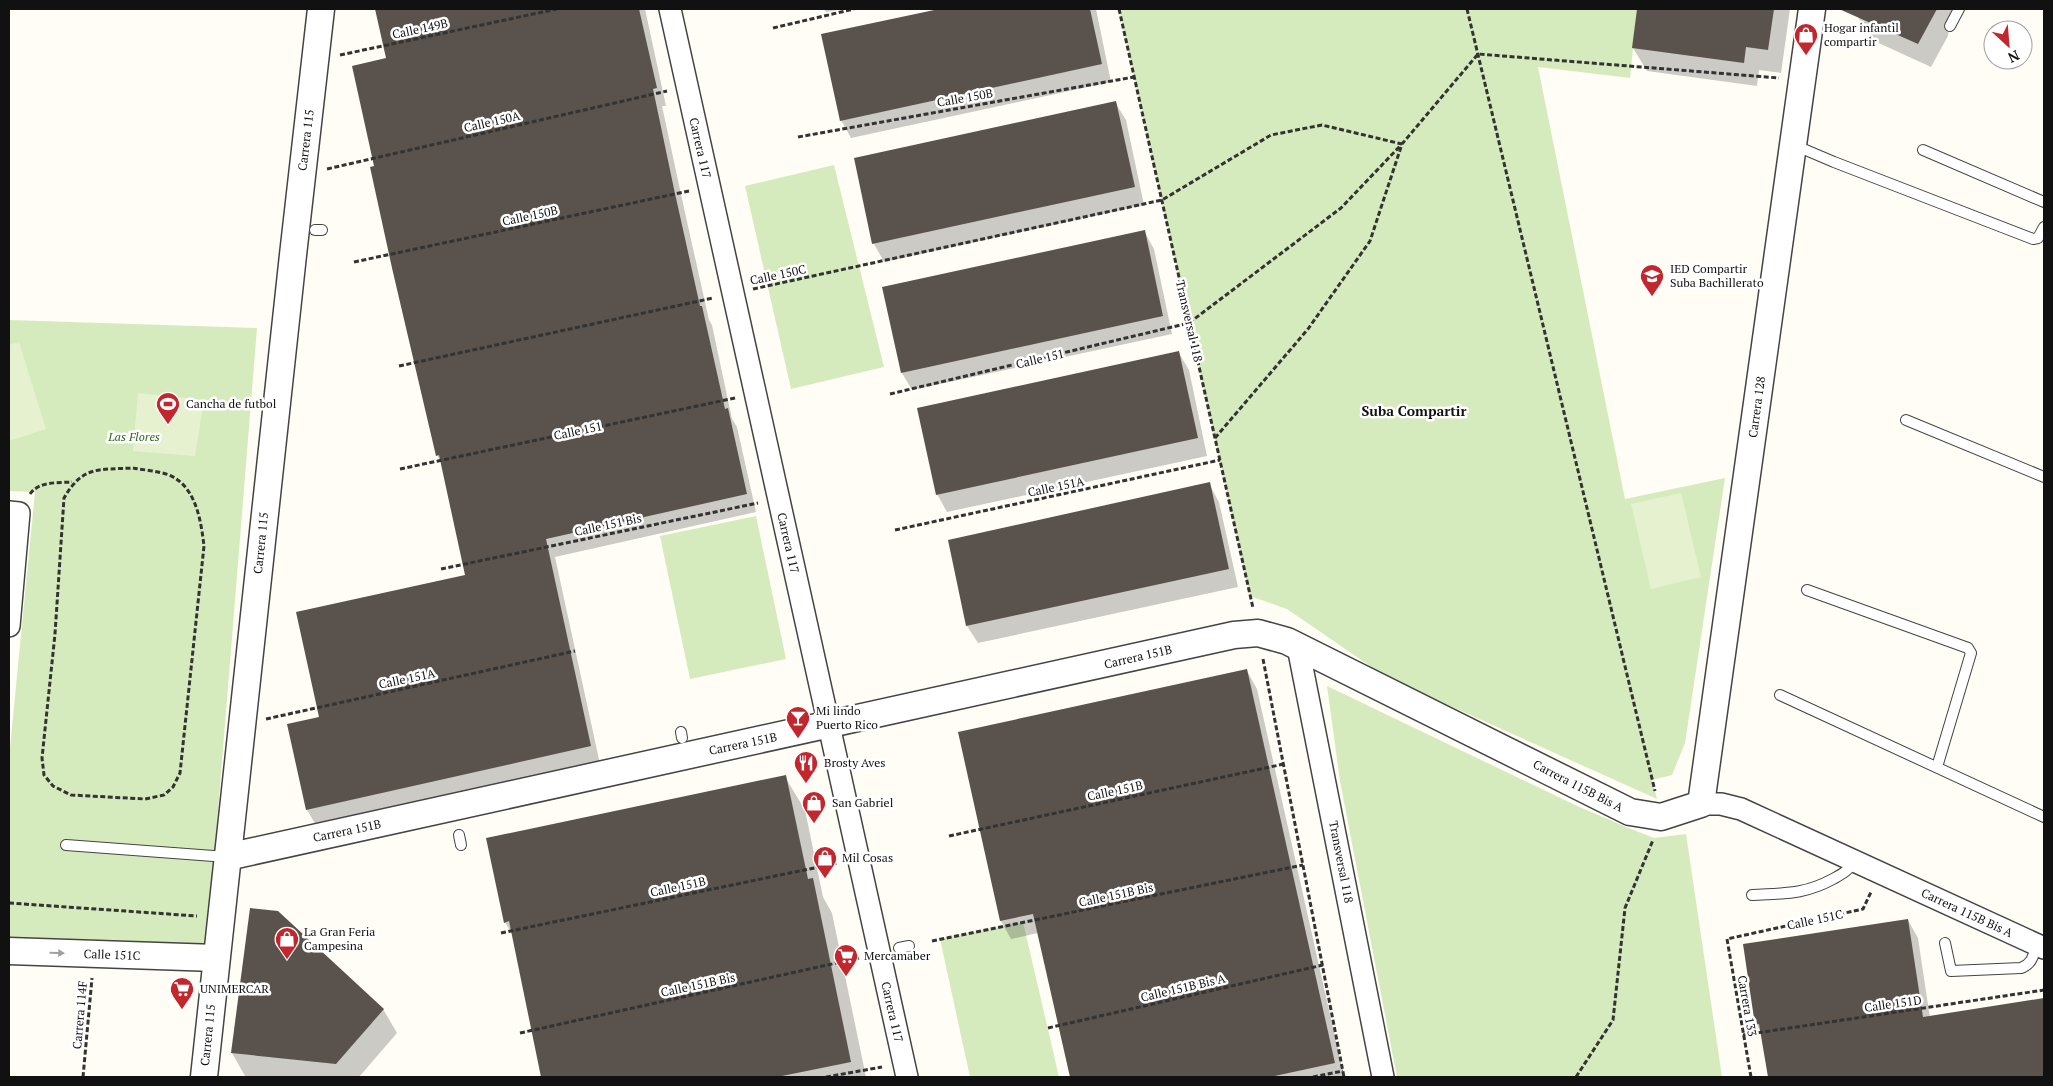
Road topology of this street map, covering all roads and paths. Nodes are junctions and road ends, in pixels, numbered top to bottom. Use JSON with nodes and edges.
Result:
{"nodes":[{"id":1,"x":321,"y":9,"type":"edge"},
{"id":2,"x":557,"y":9,"type":"edge"},
{"id":3,"x":670,"y":9,"type":"edge"},
{"id":4,"x":854,"y":9,"type":"edge"},
{"id":5,"x":1119,"y":9,"type":"edge"},
{"id":6,"x":1467,"y":9,"type":"edge"},
{"id":7,"x":1812,"y":9,"type":"edge"},
{"id":8,"x":1959,"y":9,"type":"edge"},
{"id":9,"x":1950,"y":26,"type":"dead end"},
{"id":10,"x":773,"y":28,"type":"dead end"},
{"id":11,"x":346,"y":54,"type":"dead end"},
{"id":12,"x":1478,"y":54,"type":"junction"},
{"id":13,"x":1134,"y":77,"type":"junction"},
{"id":14,"x":1802,"y":80,"type":"junction"},
{"id":15,"x":687,"y":86,"type":"junction"},
{"id":16,"x":798,"y":137,"type":"dead end"},
{"id":17,"x":1402,"y":144,"type":"junction"},
{"id":18,"x":1794,"y":144,"type":"junction"},
{"id":19,"x":1923,"y":150,"type":"dead end"},
{"id":20,"x":302,"y":174,"type":"junction"},
{"id":21,"x":709,"y":187,"type":"junction"},
{"id":22,"x":1162,"y":200,"type":"junction"},
{"id":23,"x":2044,"y":202,"type":"edge"},
{"id":24,"x":2044,"y":227,"type":"edge"},
{"id":25,"x":354,"y":262,"type":"dead end"},
{"id":26,"x":733,"y":294,"type":"junction"},
{"id":27,"x":1189,"y":323,"type":"junction"},
{"id":28,"x":399,"y":366,"type":"dead end"},
{"id":29,"x":755,"y":393,"type":"junction"},
{"id":30,"x":890,"y":394,"type":"dead end"},
{"id":31,"x":1906,"y":420,"type":"dead end"},
{"id":32,"x":1215,"y":438,"type":"junction"},
{"id":33,"x":1220,"y":460,"type":"junction"},
{"id":34,"x":400,"y":469,"type":"dead end"},
{"id":35,"x":2044,"y":477,"type":"edge"},
{"id":36,"x":73,"y":482,"type":"junction"},
{"id":37,"x":778,"y":498,"type":"junction"},
{"id":38,"x":14,"y":513,"type":"edge"},
{"id":39,"x":895,"y":530,"type":"dead end"},
{"id":40,"x":441,"y":569,"type":"dead end"},
{"id":41,"x":1807,"y":590,"type":"dead end"},
{"id":42,"x":9,"y":626,"type":"edge"},
{"id":43,"x":1258,"y":633,"type":"junction"},
{"id":44,"x":1293,"y":644,"type":"junction"},
{"id":45,"x":575,"y":651,"type":"dead end"},
{"id":46,"x":1780,"y":695,"type":"dead end"},
{"id":47,"x":242,"y":725,"type":"junction"},
{"id":48,"x":829,"y":725,"type":"junction"},
{"id":49,"x":1284,"y":764,"type":"junction"},
{"id":50,"x":1937,"y":767,"type":"junction"},
{"id":51,"x":1701,"y":804,"type":"junction"},
{"id":52,"x":1661,"y":816,"type":"junction"},
{"id":53,"x":2044,"y":817,"type":"edge"},
{"id":54,"x":950,"y":836,"type":"dead end"},
{"id":55,"x":66,"y":845,"type":"dead end"},
{"id":56,"x":227,"y":857,"type":"junction"},
{"id":57,"x":858,"y":859,"type":"junction"},
{"id":58,"x":1854,"y":862,"type":"junction"},
{"id":59,"x":1304,"y":865,"type":"junction"},
{"id":60,"x":1879,"y":873,"type":"junction"},
{"id":61,"x":1752,"y":895,"type":"dead end"},
{"id":62,"x":9,"y":903,"type":"edge"},
{"id":63,"x":220,"y":918,"type":"junction"},
{"id":64,"x":500,"y":933,"type":"dead end"},
{"id":65,"x":1727,"y":939,"type":"joint"},
{"id":66,"x":932,"y":941,"type":"dead end"},
{"id":67,"x":1946,"y":943,"type":"dead end"},
{"id":68,"x":2040,"y":946,"type":"edge"},
{"id":69,"x":896,"y":949,"type":"junction"},
{"id":70,"x":9,"y":951,"type":"edge"},
{"id":71,"x":94,"y":955,"type":"junction"},
{"id":72,"x":216,"y":958,"type":"junction"},
{"id":73,"x":1323,"y":965,"type":"junction"},
{"id":74,"x":2044,"y":990,"type":"edge"},
{"id":75,"x":1048,"y":1028,"type":"dead end"},
{"id":76,"x":520,"y":1032,"type":"dead end"},
{"id":77,"x":1743,"y":1035,"type":"junction"},
{"id":78,"x":905,"y":1070,"type":"edge"},
{"id":79,"x":1343,"y":1071,"type":"junction"},
{"id":80,"x":83,"y":1077,"type":"edge"},
{"id":81,"x":204,"y":1077,"type":"edge"},
{"id":82,"x":826,"y":1077,"type":"edge"},
{"id":83,"x":1313,"y":1077,"type":"edge"},
{"id":84,"x":1344,"y":1077,"type":"edge"},
{"id":85,"x":1383,"y":1077,"type":"edge"},
{"id":86,"x":1576,"y":1077,"type":"edge"},
{"id":87,"x":1750,"y":1077,"type":"edge"}],
"edges":[{"from":1,"to":20,"type":"street","name":"Carrera 115"},
{"from":2,"to":11,"type":"path","name":"Calle 149B"},
{"from":3,"to":15,"type":"street","name":"Carrera 117"},
{"from":4,"to":10,"type":"path"},
{"from":5,"to":13,"type":"path","name":"Transversal 118"},
{"from":6,"to":12,"type":"path"},
{"from":7,"to":14,"type":"street","name":"Carrera 128"},
{"from":8,"to":9,"type":"lane"},
{"from":12,"to":14,"type":"path"},
{"from":12,"to":17,"type":"path"},
{"from":12,"to":52,"type":"path"},
{"from":13,"to":16,"type":"path","name":"Calle 150B"},
{"from":13,"to":22,"type":"path","name":"Transversal 118"},
{"from":14,"to":18,"type":"street","name":"Carrera 128"},
{"from":15,"to":20,"type":"path","name":"Calle 150A"},
{"from":15,"to":21,"type":"street","name":"Carrera 117"},
{"from":17,"to":22,"type":"path","name":"Calle 150C"},
{"from":17,"to":27,"type":"path"},
{"from":17,"to":32,"type":"path"},
{"from":18,"to":24,"type":"lane"},
{"from":18,"to":51,"type":"street","name":"Carrera 128"},
{"from":19,"to":23,"type":"lane"},
{"from":20,"to":47,"type":"street","name":"Carrera 115"},
{"from":21,"to":25,"type":"path","name":"Calle 150B"},
{"from":21,"to":26,"type":"street","name":"Carrera 117"},
{"from":22,"to":26,"type":"path","name":"Calle 150C"},
{"from":22,"to":27,"type":"path","name":"Transversal 118"},
{"from":26,"to":28,"type":"path","name":"Calle 150C"},
{"from":26,"to":29,"type":"street","name":"Carrera 117"},
{"from":27,"to":30,"type":"path","name":"Calle 151"},
{"from":27,"to":32,"type":"path","name":"Transversal 118"},
{"from":29,"to":34,"type":"path","name":"Calle 151"},
{"from":29,"to":37,"type":"street","name":"Carrera 117"},
{"from":31,"to":35,"type":"lane"},
{"from":32,"to":33,"type":"path","name":"Transversal 118"},
{"from":33,"to":39,"type":"path","name":"Calle 151A"},
{"from":33,"to":43,"type":"path","name":"Transversal 118"},
{"from":36,"to":36,"type":"path"},
{"from":36,"to":38,"type":"path"},
{"from":37,"to":40,"type":"path","name":"Calle 151 Bis"},
{"from":37,"to":48,"type":"street","name":"Carrera 117"},
{"from":38,"to":42,"type":"street"},
{"from":41,"to":50,"type":"lane"},
{"from":43,"to":44,"type":"street","name":"Carrera 151B"},
{"from":43,"to":48,"type":"street","name":"Carrera 151B"},
{"from":43,"to":49,"type":"path","name":"Transversal 118"},
{"from":44,"to":52,"type":"street","name":"Carrera 115B Bis A"},
{"from":44,"to":85,"type":"street","name":"Transversal 118"},
{"from":45,"to":47,"type":"path","name":"Calle 151A"},
{"from":46,"to":50,"type":"lane"},
{"from":47,"to":56,"type":"street","name":"Carrera 115"},
{"from":48,"to":56,"type":"street","name":"Carrera 151B"},
{"from":48,"to":57,"type":"street","name":"Carrera 117"},
{"from":49,"to":54,"type":"path","name":"Calle 151B"},
{"from":49,"to":59,"type":"path","name":"Transversal 118"},
{"from":50,"to":53,"type":"lane"},
{"from":51,"to":52,"type":"street","name":"Carrera 115B Bis A"},
{"from":51,"to":58,"type":"street","name":"Carrera 115B Bis A"},
{"from":52,"to":86,"type":"path"},
{"from":55,"to":56,"type":"lane"},
{"from":56,"to":63,"type":"street","name":"Carrera 115"},
{"from":57,"to":64,"type":"path","name":"Calle 151B"},
{"from":57,"to":69,"type":"street","name":"Carrera 117"},
{"from":58,"to":60,"type":"street","name":"Carrera 115B Bis A"},
{"from":58,"to":61,"type":"lane"},
{"from":59,"to":66,"type":"path","name":"Calle 151B Bis"},
{"from":59,"to":73,"type":"path","name":"Transversal 118"},
{"from":60,"to":65,"type":"path","name":"Calle 151C"},
{"from":60,"to":68,"type":"street","name":"Carrera 115B Bis A"},
{"from":62,"to":63,"type":"path"},
{"from":63,"to":72,"type":"street","name":"Carrera 115"},
{"from":65,"to":77,"type":"path","name":"Carrera 133"},
{"from":67,"to":68,"type":"lane"},
{"from":69,"to":76,"type":"path","name":"Calle 151B Bis"},
{"from":69,"to":78,"type":"street","name":"Carrera 117"},
{"from":70,"to":71,"type":"street","name":"Calle 151C","one_way":true},
{"from":71,"to":72,"type":"street","name":"Calle 151C"},
{"from":71,"to":80,"type":"path","name":"Carrera 114F"},
{"from":72,"to":81,"type":"street","name":"Carrera 115"},
{"from":73,"to":75,"type":"path","name":"Calle 151B Bis A"},
{"from":73,"to":79,"type":"path","name":"Transversal 118"},
{"from":74,"to":77,"type":"path","name":"Calle 151D"},
{"from":77,"to":87,"type":"path","name":"Carrera 133"},
{"from":78,"to":82,"type":"path"},
{"from":79,"to":83,"type":"path"},
{"from":79,"to":84,"type":"path","name":"Transversal 118"}]}
